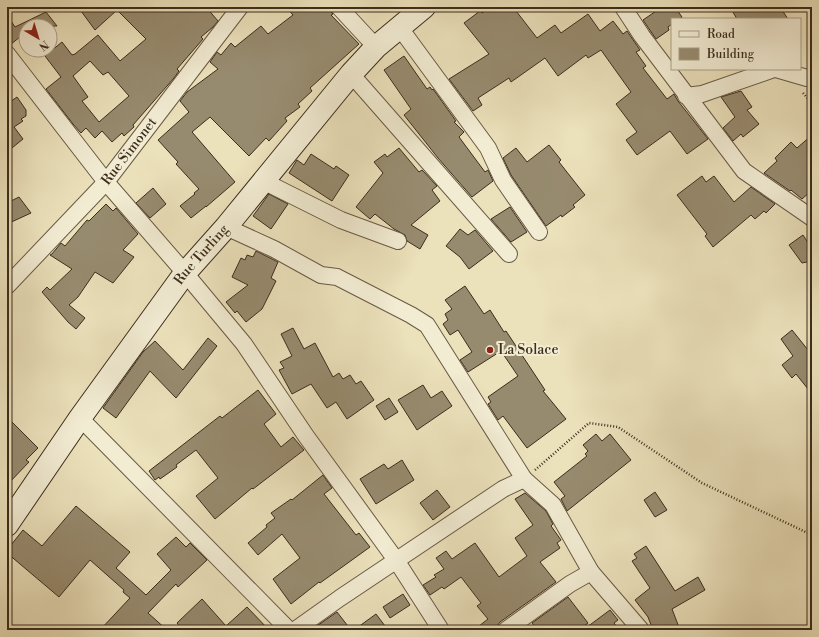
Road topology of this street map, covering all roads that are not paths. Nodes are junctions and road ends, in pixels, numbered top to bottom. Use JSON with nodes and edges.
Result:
{"nodes":[{"id":1,"x":240,"y":7,"type":"edge"},
{"id":2,"x":339,"y":7,"type":"edge"},
{"id":3,"x":424,"y":7,"type":"edge"},
{"id":4,"x":623,"y":7,"type":"edge"},
{"id":5,"x":400,"y":28,"type":"junction"},
{"id":6,"x":376,"y":47,"type":"junction"},
{"id":7,"x":7,"y":54,"type":"edge"},
{"id":8,"x":772,"y":70,"type":"edge"},
{"id":9,"x":779,"y":70,"type":"edge"},
{"id":10,"x":351,"y":74,"type":"junction"},
{"id":11,"x":812,"y":78,"type":"edge"},
{"id":12,"x":686,"y":96,"type":"junction"},
{"id":13,"x":263,"y":181,"type":"junction"},
{"id":14,"x":106,"y":182,"type":"junction"},
{"id":15,"x":812,"y":218,"type":"edge"},
{"id":16,"x":226,"y":227,"type":"junction"},
{"id":17,"x":539,"y":232,"type":"dead end"},
{"id":18,"x":398,"y":241,"type":"dead end"},
{"id":19,"x":509,"y":254,"type":"dead end"},
{"id":20,"x":185,"y":273,"type":"junction"},
{"id":21,"x":7,"y":286,"type":"edge"},
{"id":22,"x":80,"y":418,"type":"junction"},
{"id":23,"x":524,"y":480,"type":"junction"},
{"id":24,"x":7,"y":525,"type":"edge"},
{"id":25,"x":396,"y":560,"type":"junction"},
{"id":26,"x":591,"y":572,"type":"junction"},
{"id":27,"x":289,"y":630,"type":"edge"},
{"id":28,"x":295,"y":630,"type":"edge"},
{"id":29,"x":441,"y":630,"type":"edge"},
{"id":30,"x":506,"y":630,"type":"edge"},
{"id":31,"x":641,"y":630,"type":"edge"}],
"edges":[{"from":1,"to":14,"type":"street","name":"Rue Simonet"},
{"from":2,"to":6,"type":"street"},
{"from":3,"to":5,"type":"main road","name":"Rue Turling"},
{"from":4,"to":12,"type":"street"},
{"from":5,"to":6,"type":"main road","name":"Rue Turling"},
{"from":5,"to":17,"type":"street"},
{"from":6,"to":10,"type":"main road","name":"Rue Turling"},
{"from":7,"to":14,"type":"street"},
{"from":8,"to":12,"type":"street"},
{"from":9,"to":11,"type":"street"},
{"from":10,"to":13,"type":"main road","name":"Rue Turling"},
{"from":10,"to":19,"type":"street"},
{"from":12,"to":15,"type":"street"},
{"from":13,"to":16,"type":"main road","name":"Rue Turling"},
{"from":13,"to":18,"type":"street"},
{"from":14,"to":20,"type":"street"},
{"from":14,"to":21,"type":"street","name":"Rue Simonet"},
{"from":16,"to":20,"type":"main road","name":"Rue Turling"},
{"from":16,"to":23,"type":"street"},
{"from":20,"to":22,"type":"main road","name":"Rue Turling"},
{"from":20,"to":25,"type":"street"},
{"from":22,"to":24,"type":"main road","name":"Rue Turling"},
{"from":22,"to":27,"type":"street"},
{"from":23,"to":25,"type":"street"},
{"from":23,"to":26,"type":"street"},
{"from":25,"to":28,"type":"street"},
{"from":25,"to":29,"type":"street"},
{"from":26,"to":30,"type":"street"},
{"from":26,"to":31,"type":"street"}]}
